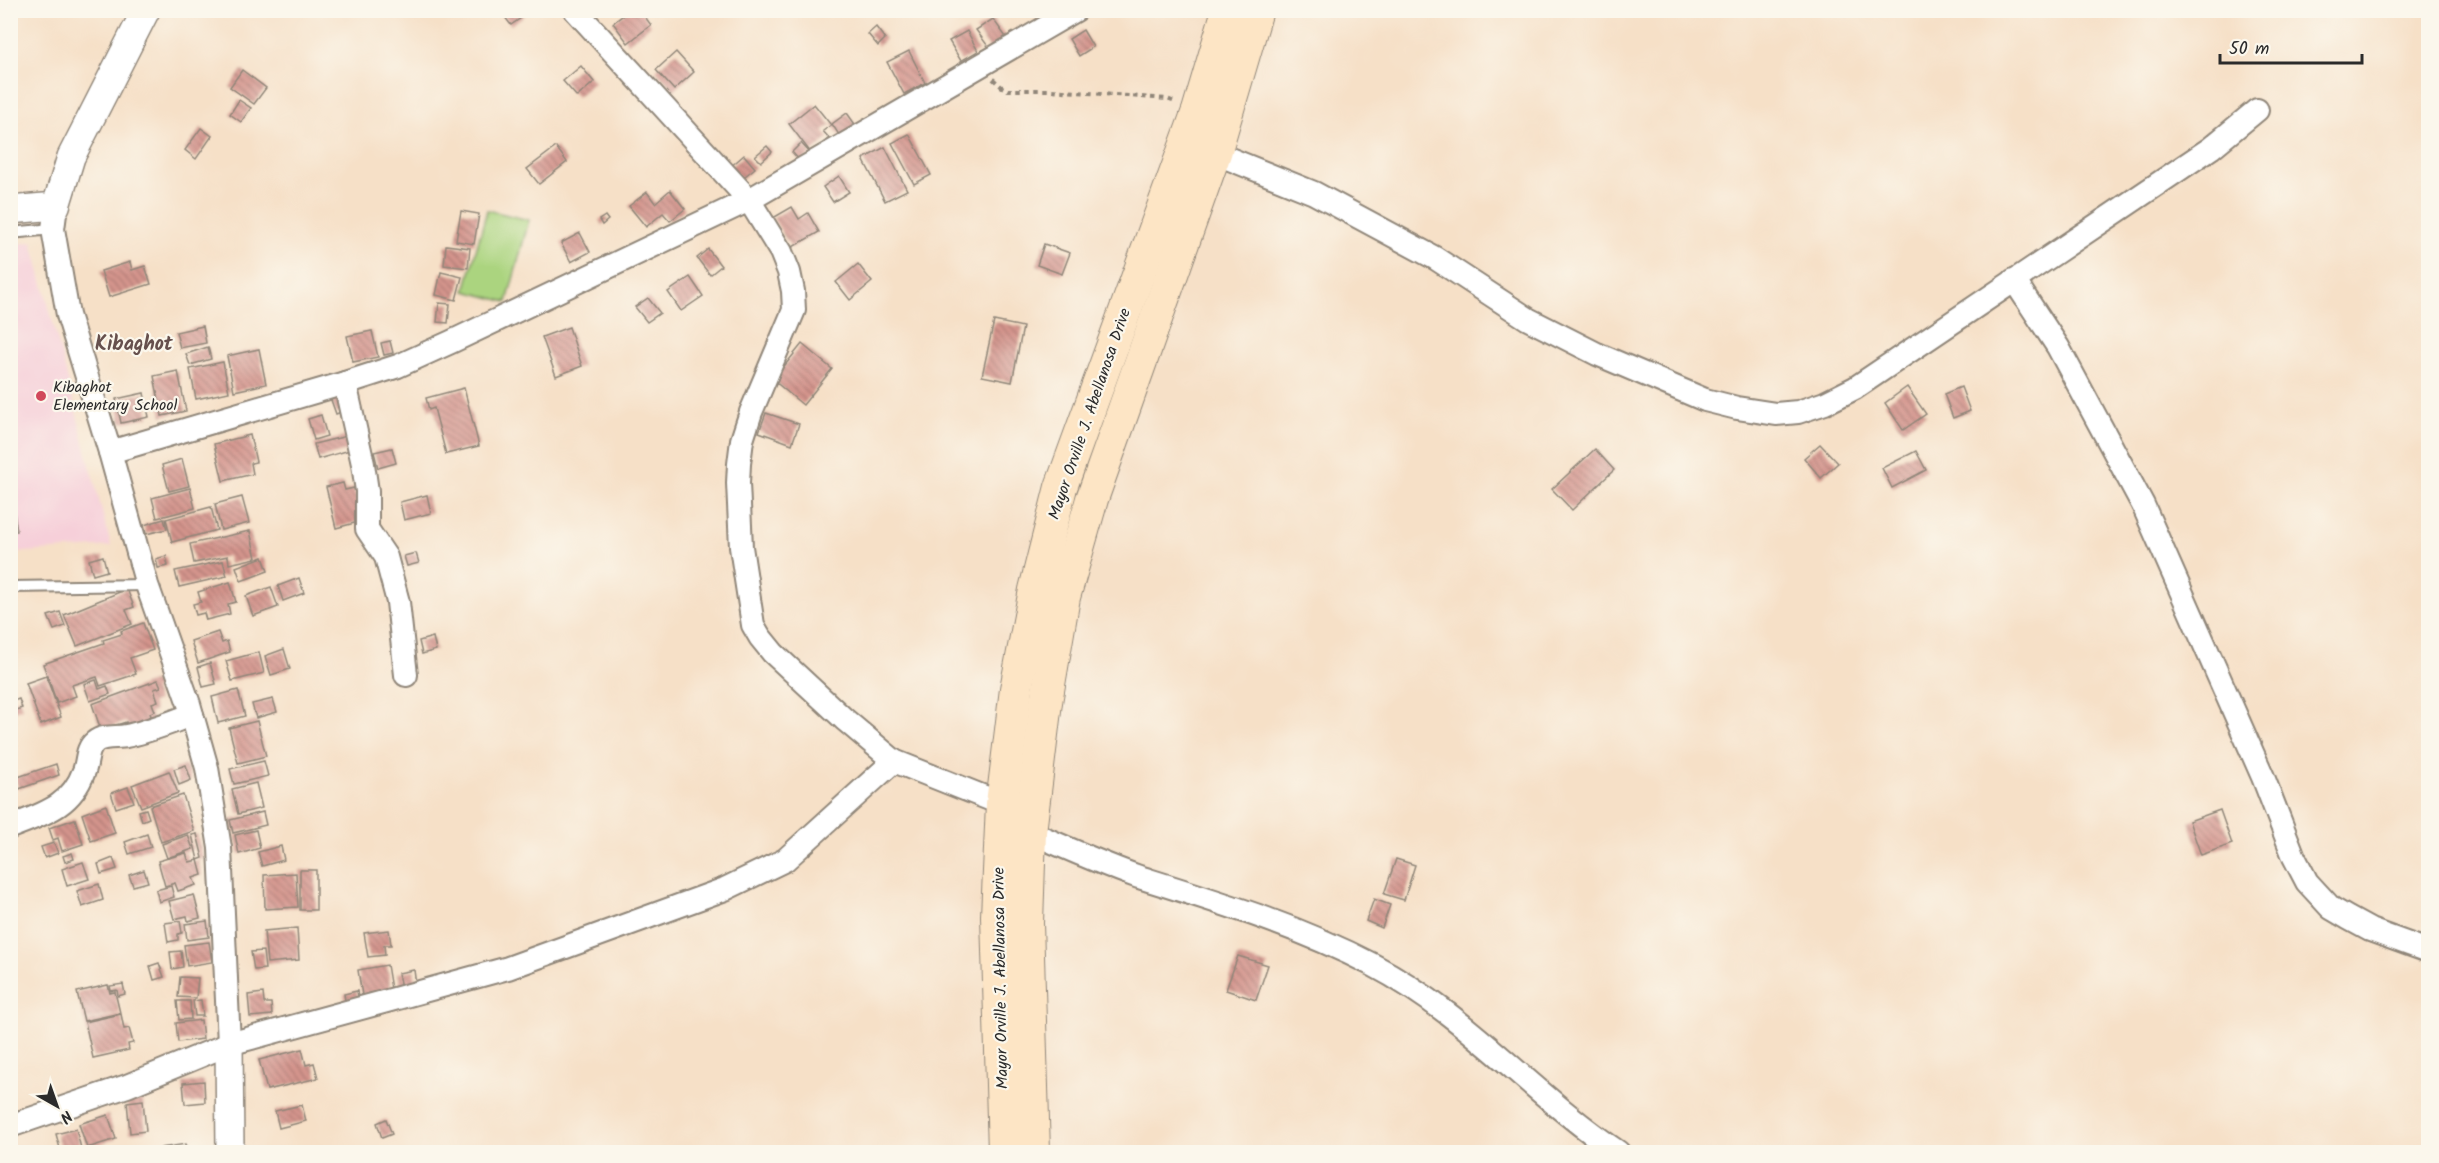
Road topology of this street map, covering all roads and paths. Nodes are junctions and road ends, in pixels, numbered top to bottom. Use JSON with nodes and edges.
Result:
{"nodes":[{"id":1,"x":146,"y":10,"type":"edge"},
{"id":2,"x":575,"y":10,"type":"edge"},
{"id":3,"x":1076,"y":10,"type":"edge"},
{"id":4,"x":1228,"y":10,"type":"edge"},
{"id":5,"x":1257,"y":10,"type":"edge"},
{"id":6,"x":982,"y":64,"type":"junction"},
{"id":7,"x":2257,"y":110,"type":"dead end"},
{"id":8,"x":1198,"y":111,"type":"junction"},
{"id":9,"x":1215,"y":153,"type":"junction"},
{"id":10,"x":749,"y":201,"type":"junction"},
{"id":11,"x":10,"y":210,"type":"edge"},
{"id":12,"x":55,"y":218,"type":"junction"},
{"id":13,"x":10,"y":233,"type":"edge"},
{"id":14,"x":2014,"y":280,"type":"junction"},
{"id":15,"x":345,"y":383,"type":"junction"},
{"id":16,"x":110,"y":452,"type":"junction"},
{"id":17,"x":1061,"y":487,"type":"junction"},
{"id":18,"x":1092,"y":499,"type":"junction"},
{"id":19,"x":147,"y":585,"type":"junction"},
{"id":20,"x":10,"y":587,"type":"edge"},
{"id":21,"x":406,"y":675,"type":"dead end"},
{"id":22,"x":192,"y":715,"type":"junction"},
{"id":23,"x":894,"y":761,"type":"junction"},
{"id":24,"x":1002,"y":804,"type":"junction"},
{"id":25,"x":10,"y":827,"type":"edge"},
{"id":26,"x":1030,"y":832,"type":"junction"},
{"id":27,"x":2428,"y":951,"type":"edge"},
{"id":28,"x":229,"y":1044,"type":"junction"},
{"id":29,"x":1017,"y":1079,"type":"junction"},
{"id":30,"x":10,"y":1126,"type":"edge"},
{"id":31,"x":230,"y":1152,"type":"edge"},
{"id":32,"x":1004,"y":1152,"type":"edge"},
{"id":33,"x":1034,"y":1152,"type":"edge"},
{"id":34,"x":1618,"y":1152,"type":"edge"}],
"edges":[{"from":1,"to":12,"type":"street"},
{"from":2,"to":10,"type":"street"},
{"from":3,"to":6,"type":"street"},
{"from":4,"to":8,"type":"main road","name":"Mayor Orville J. Abellanosa Drive"},
{"from":5,"to":9,"type":"main road","name":"Mayor Orville J. Abellanosa Drive"},
{"from":6,"to":8,"type":"path"},
{"from":6,"to":10,"type":"street"},
{"from":7,"to":14,"type":"street"},
{"from":8,"to":17,"type":"main road","name":"Mayor Orville J. Abellanosa Drive"},
{"from":9,"to":14,"type":"street"},
{"from":9,"to":18,"type":"main road","name":"Mayor Orville J. Abellanosa Drive"},
{"from":10,"to":15,"type":"street"},
{"from":10,"to":23,"type":"street"},
{"from":11,"to":12,"type":"street"},
{"from":12,"to":13,"type":"lane"},
{"from":12,"to":16,"type":"street"},
{"from":14,"to":27,"type":"street"},
{"from":15,"to":16,"type":"street"},
{"from":15,"to":21,"type":"street"},
{"from":16,"to":19,"type":"street"},
{"from":17,"to":18,"type":"main road"},
{"from":17,"to":24,"type":"main road","name":"Mayor Orville J. Abellanosa Drive"},
{"from":18,"to":26,"type":"main road","name":"Mayor Orville J. Abellanosa Drive"},
{"from":19,"to":20,"type":"lane"},
{"from":19,"to":22,"type":"street"},
{"from":22,"to":25,"type":"street"},
{"from":22,"to":28,"type":"street"},
{"from":23,"to":24,"type":"street"},
{"from":23,"to":28,"type":"street"},
{"from":24,"to":29,"type":"main road","name":"Mayor Orville J. Abellanosa Drive"},
{"from":26,"to":29,"type":"main road","name":"Mayor Orville J. Abellanosa Drive"},
{"from":26,"to":34,"type":"street"},
{"from":28,"to":30,"type":"street"},
{"from":28,"to":31,"type":"street"},
{"from":29,"to":32,"type":"main road","name":"Mayor Orville J. Abellanosa Drive"},
{"from":29,"to":33,"type":"main road","name":"Mayor Orville J. Abellanosa Drive"}]}
